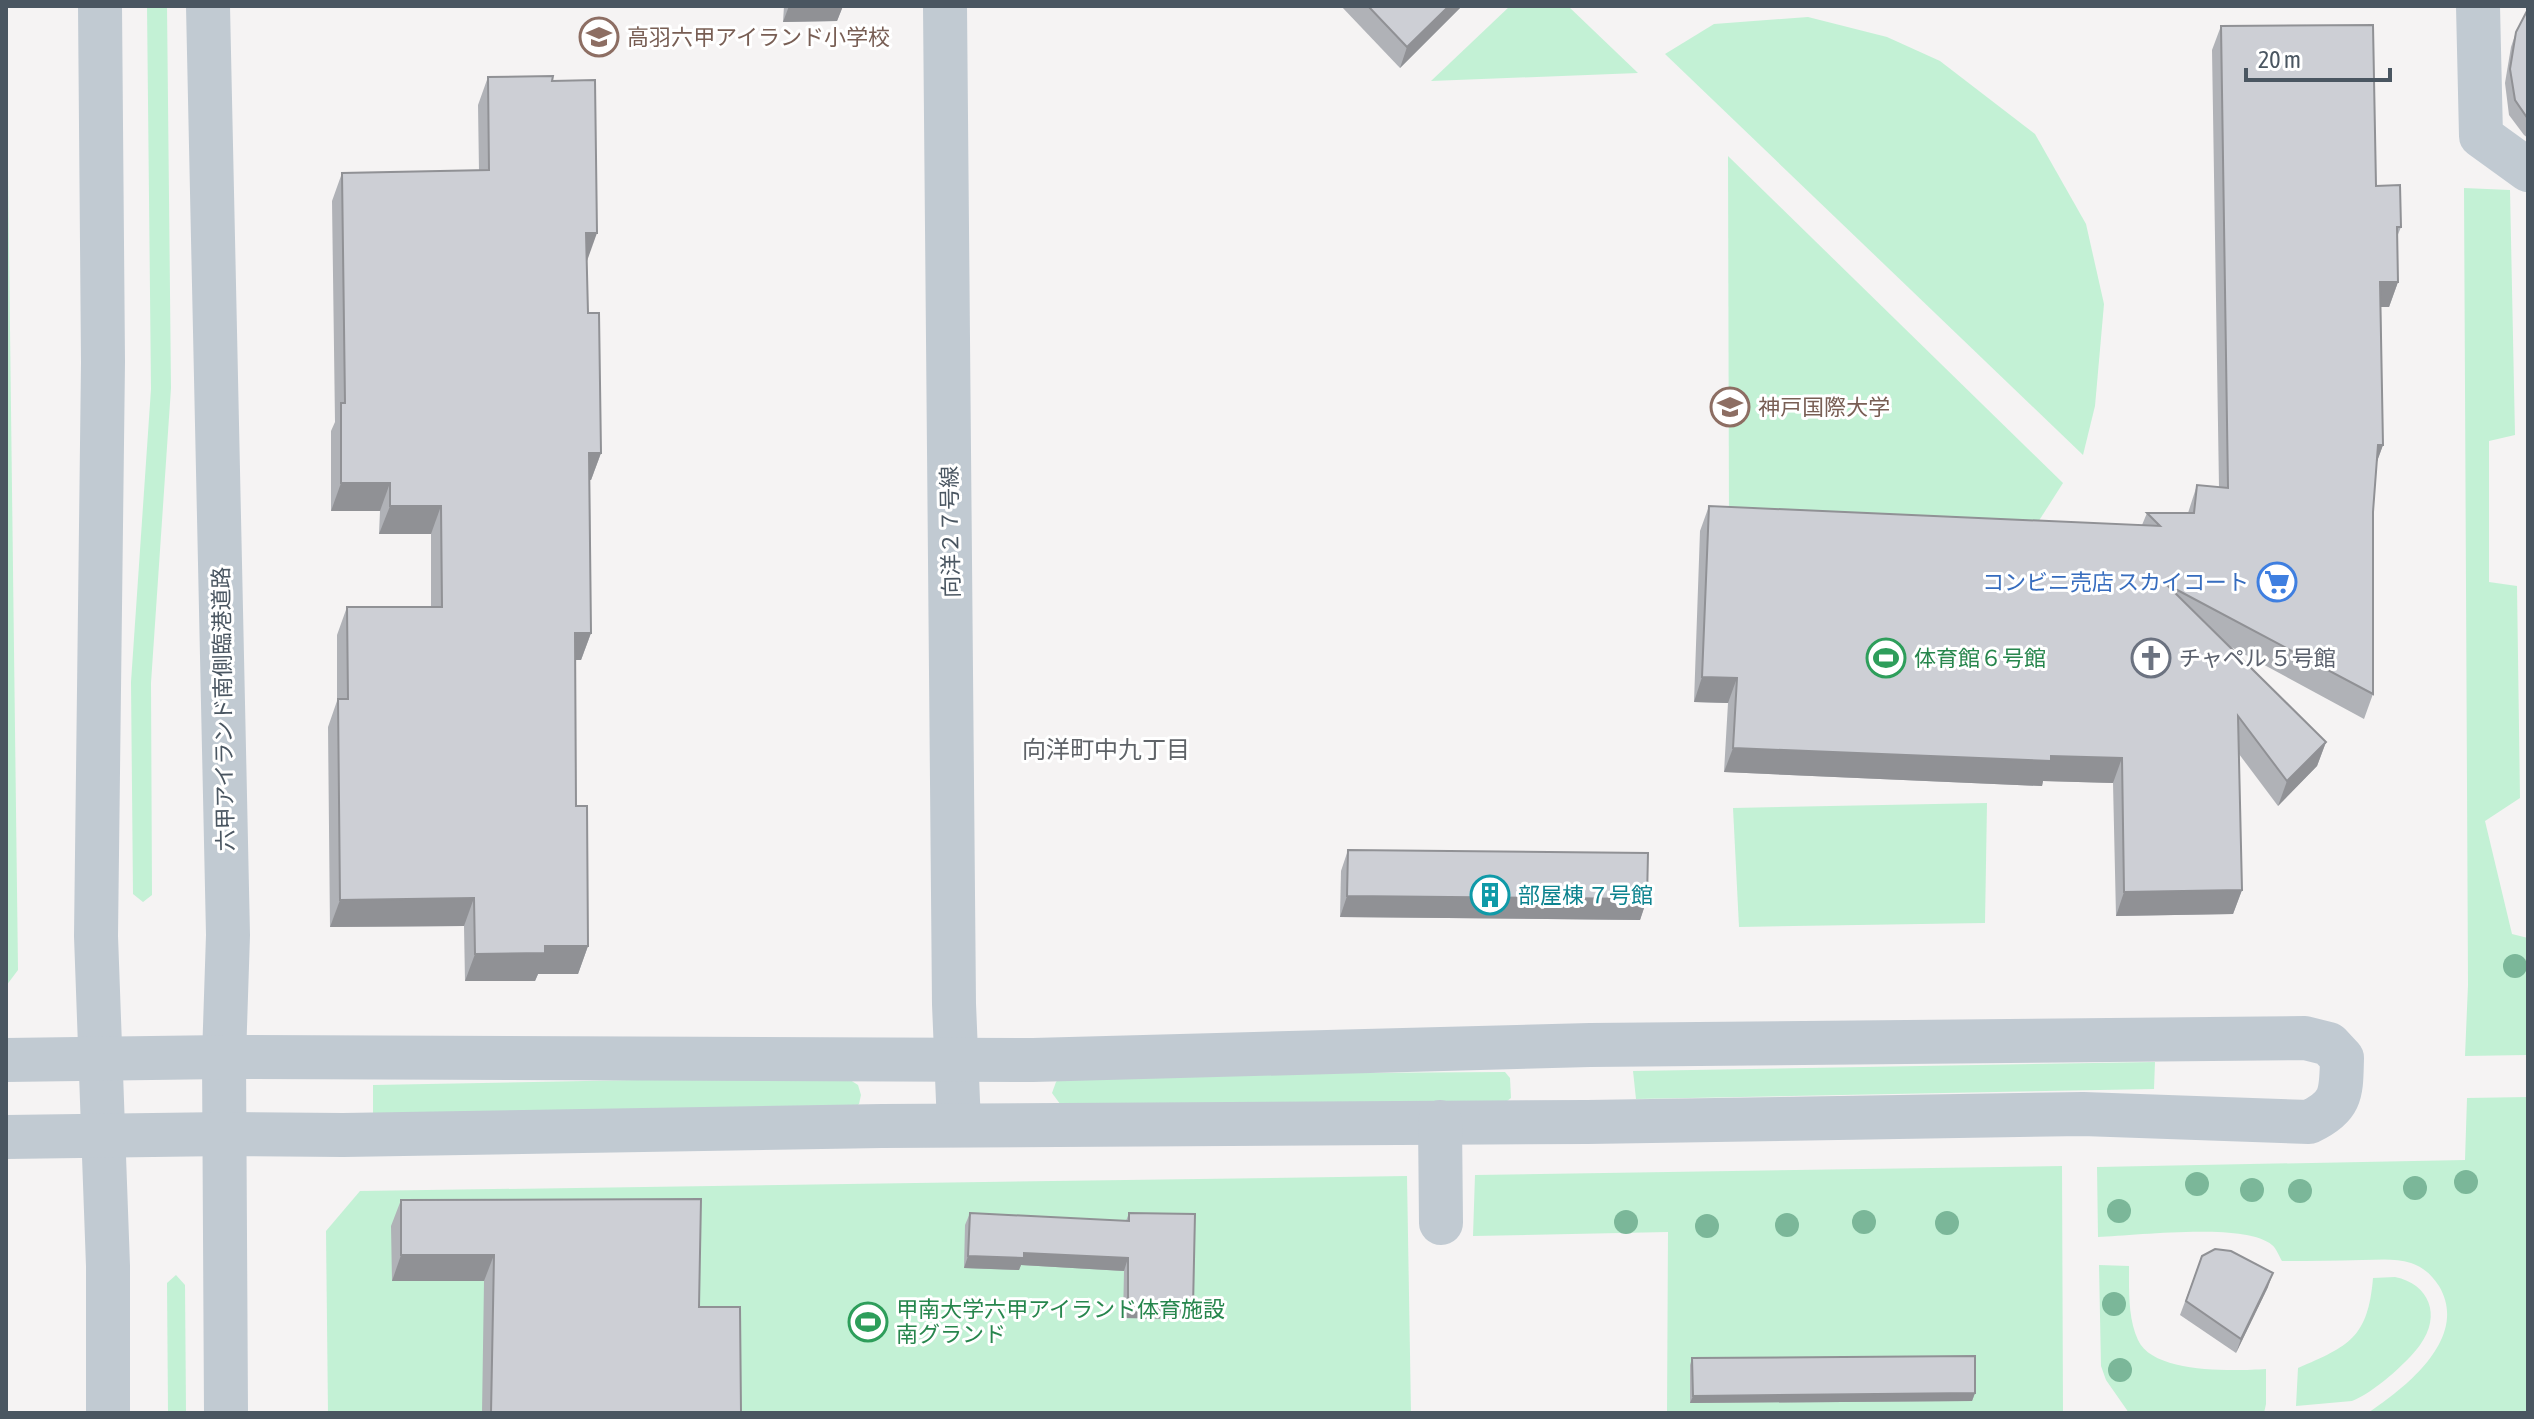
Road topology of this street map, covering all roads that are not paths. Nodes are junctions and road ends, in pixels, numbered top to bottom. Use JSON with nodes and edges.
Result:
{"nodes":[{"id":1,"x":100,"y":6,"type":"edge"},
{"id":2,"x":208,"y":6,"type":"edge"},
{"id":3,"x":945,"y":6,"type":"edge"},
{"id":4,"x":2478,"y":6,"type":"edge"},
{"id":5,"x":2528,"y":170,"type":"edge"},
{"id":6,"x":224,"y":1057,"type":"junction"},
{"id":7,"x":101,"y":1058,"type":"junction"},
{"id":8,"x":957,"y":1058,"type":"junction"},
{"id":9,"x":6,"y":1060,"type":"edge"},
{"id":10,"x":1440,"y":1122,"type":"junction"},
{"id":11,"x":959,"y":1125,"type":"junction"},
{"id":12,"x":226,"y":1134,"type":"junction"},
{"id":13,"x":102,"y":1135,"type":"junction"},
{"id":14,"x":6,"y":1137,"type":"edge"},
{"id":15,"x":1441,"y":1223,"type":"dead end"},
{"id":16,"x":108,"y":1413,"type":"edge"},
{"id":17,"x":226,"y":1413,"type":"edge"}],
"edges":[{"from":1,"to":7,"type":"street"},
{"from":2,"to":6,"type":"street","name":"六甲アイランド南側臨港道路"},
{"from":3,"to":8,"type":"street","name":"向洋２７号線"},
{"from":4,"to":5,"type":"street"},
{"from":6,"to":7,"type":"street"},
{"from":6,"to":8,"type":"street"},
{"from":6,"to":12,"type":"street","name":"六甲アイランド南側臨港道路"},
{"from":7,"to":9,"type":"street"},
{"from":7,"to":13,"type":"street"},
{"from":8,"to":10,"type":"street"},
{"from":8,"to":11,"type":"street","name":"向洋２７号線"},
{"from":10,"to":11,"type":"street"},
{"from":10,"to":15,"type":"street"},
{"from":11,"to":12,"type":"street"},
{"from":12,"to":13,"type":"street"},
{"from":12,"to":17,"type":"street","name":"六甲アイランド南側臨港道路"},
{"from":13,"to":14,"type":"street"},
{"from":13,"to":16,"type":"street"}]}
